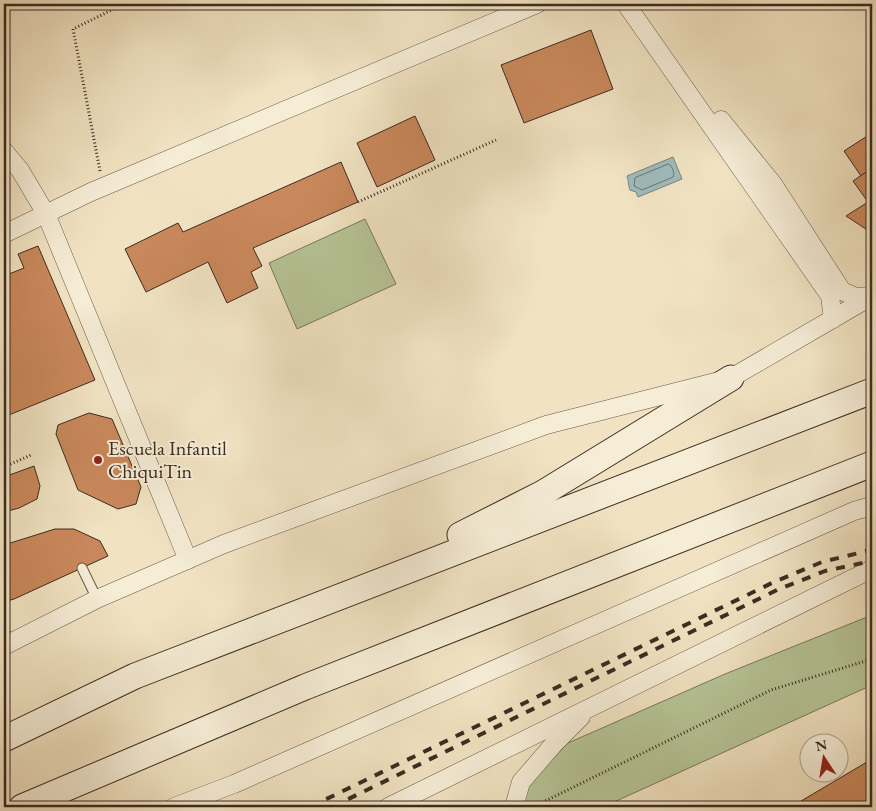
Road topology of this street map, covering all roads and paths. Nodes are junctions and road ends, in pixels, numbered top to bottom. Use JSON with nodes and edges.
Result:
{"nodes":[{"id":1,"x":124,"y":4,"type":"edge"},
{"id":2,"x":537,"y":4,"type":"edge"},
{"id":3,"x":626,"y":4,"type":"edge"},
{"id":4,"x":675,"y":74,"type":"junction"},
{"id":5,"x":496,"y":140,"type":"dead end"},
{"id":6,"x":4,"y":151,"type":"edge"},
{"id":7,"x":102,"y":188,"type":"junction"},
{"id":8,"x":358,"y":202,"type":"dead end"},
{"id":9,"x":46,"y":214,"type":"junction"},
{"id":10,"x":4,"y":234,"type":"edge"},
{"id":11,"x":872,"y":296,"type":"edge"},
{"id":12,"x":833,"y":319,"type":"junction"},
{"id":13,"x":731,"y":378,"type":"junction"},
{"id":14,"x":872,"y":391,"type":"edge"},
{"id":15,"x":31,"y":456,"type":"dead end"},
{"id":16,"x":872,"y":464,"type":"edge"},
{"id":17,"x":4,"y":467,"type":"edge"},
{"id":18,"x":872,"y":506,"type":"edge"},
{"id":19,"x":188,"y":560,"type":"junction"},
{"id":20,"x":82,"y":568,"type":"dead end"},
{"id":21,"x":872,"y":569,"type":"edge"},
{"id":22,"x":342,"y":595,"type":"junction"},
{"id":23,"x":97,"y":599,"type":"junction"},
{"id":24,"x":6,"y":639,"type":"edge"},
{"id":25,"x":872,"y":659,"type":"edge"},
{"id":26,"x":592,"y":706,"type":"junction"},
{"id":27,"x":4,"y":739,"type":"edge"},
{"id":28,"x":22,"y":807,"type":"edge"},
{"id":29,"x":174,"y":807,"type":"edge"},
{"id":30,"x":388,"y":807,"type":"edge"},
{"id":31,"x":514,"y":807,"type":"edge"},
{"id":32,"x":533,"y":807,"type":"edge"}],
"edges":[{"from":1,"to":7,"type":"path"},
{"from":2,"to":7,"type":"street"},
{"from":3,"to":4,"type":"street"},
{"from":4,"to":11,"type":"street"},
{"from":4,"to":12,"type":"street"},
{"from":5,"to":8,"type":"path"},
{"from":6,"to":9,"type":"street"},
{"from":7,"to":9,"type":"street"},
{"from":9,"to":10,"type":"street"},
{"from":9,"to":19,"type":"street"},
{"from":11,"to":12,"type":"street"},
{"from":12,"to":13,"type":"street"},
{"from":13,"to":19,"type":"street"},
{"from":13,"to":22,"type":"main road"},
{"from":14,"to":22,"type":"main road"},
{"from":15,"to":17,"type":"path"},
{"from":16,"to":28,"type":"main road"},
{"from":18,"to":29,"type":"street"},
{"from":19,"to":23,"type":"street"},
{"from":20,"to":23,"type":"lane"},
{"from":21,"to":26,"type":"street"},
{"from":22,"to":27,"type":"main road"},
{"from":23,"to":24,"type":"street"},
{"from":25,"to":32,"type":"path"},
{"from":26,"to":30,"type":"street"},
{"from":26,"to":31,"type":"street"}]}
